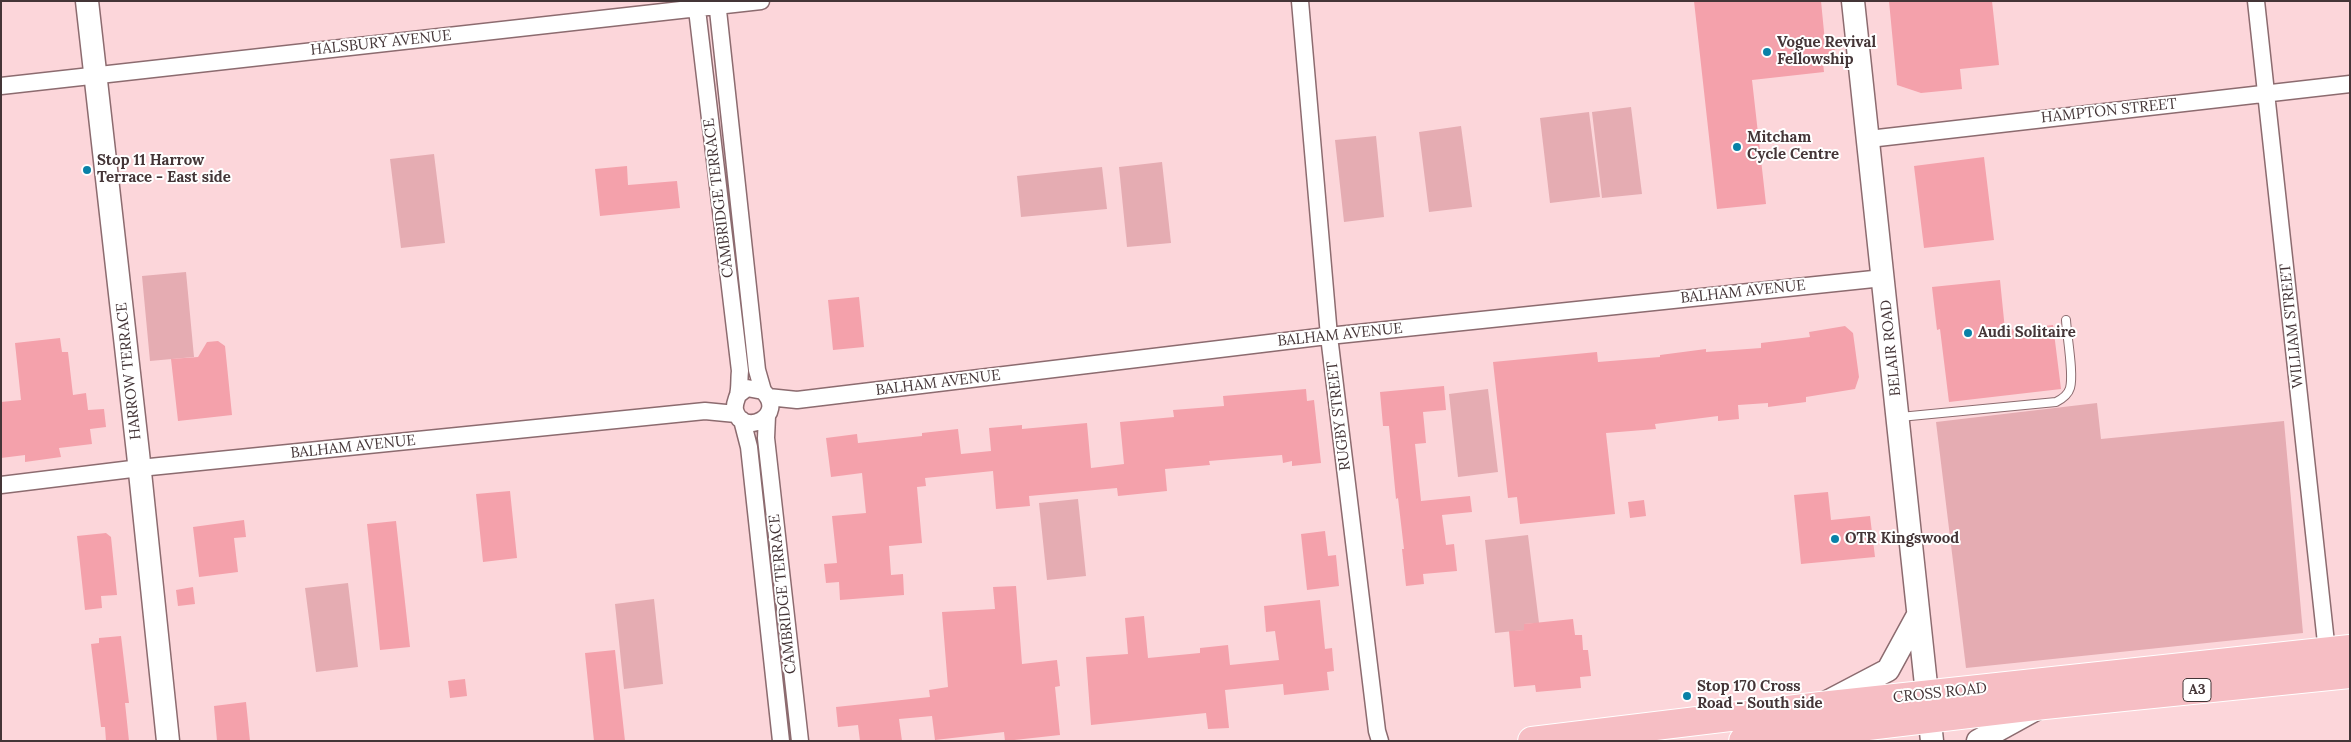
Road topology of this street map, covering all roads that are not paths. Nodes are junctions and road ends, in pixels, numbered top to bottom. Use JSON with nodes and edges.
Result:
{"nodes":[{"id":1,"x":87,"y":1,"type":"edge"},
{"id":2,"x":761,"y":1,"type":"edge"},
{"id":3,"x":1300,"y":1,"type":"edge"},
{"id":4,"x":1853,"y":1,"type":"edge"},
{"id":5,"x":2256,"y":1,"type":"edge"},
{"id":6,"x":717,"y":3,"type":"edge"},
{"id":7,"x":696,"y":5,"type":"edge"},
{"id":8,"x":96,"y":75,"type":"junction"},
{"id":9,"x":2350,"y":84,"type":"edge"},
{"id":10,"x":1,"y":86,"type":"edge"},
{"id":11,"x":2268,"y":93,"type":"junction"},
{"id":12,"x":1869,"y":139,"type":"junction"},
{"id":13,"x":733,"y":144,"type":"junction"},
{"id":14,"x":713,"y":146,"type":"junction"},
{"id":15,"x":740,"y":208,"type":"junction"},
{"id":16,"x":721,"y":210,"type":"junction"},
{"id":17,"x":746,"y":264,"type":"junction"},
{"id":18,"x":728,"y":266,"type":"junction"},
{"id":19,"x":1883,"y":278,"type":"junction"},
{"id":20,"x":2066,"y":320,"type":"dead end"},
{"id":21,"x":1329,"y":336,"type":"junction"},
{"id":22,"x":767,"y":404,"type":"junction"},
{"id":23,"x":738,"y":407,"type":"junction"},
{"id":24,"x":1898,"y":417,"type":"junction"},
{"id":25,"x":140,"y":468,"type":"junction"},
{"id":26,"x":770,"y":481,"type":"junction"},
{"id":27,"x":752,"y":482,"type":"junction"},
{"id":28,"x":1,"y":485,"type":"edge"},
{"id":29,"x":775,"y":522,"type":"junction"},
{"id":30,"x":757,"y":524,"type":"junction"},
{"id":31,"x":780,"y":567,"type":"junction"},
{"id":32,"x":762,"y":569,"type":"junction"},
{"id":33,"x":1918,"y":615,"type":"junction"},
{"id":34,"x":787,"y":630,"type":"junction"},
{"id":35,"x":769,"y":632,"type":"junction"},
{"id":36,"x":2339,"y":650,"type":"edge"},
{"id":37,"x":2350,"y":674,"type":"edge"},
{"id":38,"x":2044,"y":705,"type":"junction"},
{"id":39,"x":1822,"y":706,"type":"junction"},
{"id":40,"x":1930,"y":718,"type":"edge"},
{"id":41,"x":1873,"y":734,"type":"edge"},
{"id":42,"x":168,"y":741,"type":"edge"},
{"id":43,"x":781,"y":741,"type":"edge"},
{"id":44,"x":800,"y":741,"type":"edge"},
{"id":45,"x":1380,"y":741,"type":"edge"},
{"id":46,"x":1532,"y":741,"type":"edge"},
{"id":47,"x":1743,"y":741,"type":"edge"},
{"id":48,"x":1978,"y":741,"type":"edge"}],
"edges":[{"from":1,"to":8,"type":"main road","name":"HARROW TERRACE"},
{"from":2,"to":6,"type":"street","name":"HALSBURY AVENUE"},
{"from":3,"to":21,"type":"street","name":"RUGBY STREET"},
{"from":4,"to":12,"type":"main road","name":"BELAIR ROAD"},
{"from":5,"to":11,"type":"street","name":"WILLIAM STREET"},
{"from":6,"to":7,"type":"street","name":"HALSBURY AVENUE"},
{"from":6,"to":13,"type":"street","name":"CAMBRIDGE TERRACE"},
{"from":7,"to":8,"type":"street","name":"HALSBURY AVENUE"},
{"from":7,"to":14,"type":"street","name":"CAMBRIDGE TERRACE"},
{"from":8,"to":10,"type":"street","name":"HALSBURY AVENUE"},
{"from":8,"to":25,"type":"main road","name":"HARROW TERRACE"},
{"from":9,"to":11,"type":"street","name":"HAMPTON STREET"},
{"from":11,"to":12,"type":"street","name":"HAMPTON STREET"},
{"from":11,"to":36,"type":"street","name":"WILLIAM STREET"},
{"from":12,"to":19,"type":"main road","name":"BELAIR ROAD"},
{"from":13,"to":14,"type":"street"},
{"from":13,"to":15,"type":"street","name":"CAMBRIDGE TERRACE"},
{"from":14,"to":16,"type":"street","name":"CAMBRIDGE TERRACE"},
{"from":15,"to":16,"type":"street"},
{"from":15,"to":17,"type":"street","name":"CAMBRIDGE TERRACE"},
{"from":16,"to":18,"type":"street","name":"CAMBRIDGE TERRACE"},
{"from":17,"to":18,"type":"street"},
{"from":17,"to":22,"type":"street","name":"CAMBRIDGE TERRACE"},
{"from":18,"to":23,"type":"street","name":"CAMBRIDGE TERRACE"},
{"from":19,"to":21,"type":"street","name":"BALHAM AVENUE"},
{"from":19,"to":24,"type":"main road","name":"BELAIR ROAD"},
{"from":20,"to":24,"type":"lane"},
{"from":21,"to":22,"type":"street","name":"BALHAM AVENUE"},
{"from":21,"to":45,"type":"street","name":"RUGBY STREET"},
{"from":22,"to":23,"type":"street"},
{"from":22,"to":23,"type":"street"},
{"from":22,"to":26,"type":"street","name":"CAMBRIDGE TERRACE"},
{"from":23,"to":25,"type":"street","name":"BALHAM AVENUE"},
{"from":23,"to":27,"type":"street","name":"CAMBRIDGE TERRACE"},
{"from":24,"to":33,"type":"main road","name":"BELAIR ROAD"},
{"from":25,"to":28,"type":"street","name":"BALHAM AVENUE"},
{"from":25,"to":42,"type":"main road","name":"HARROW TERRACE"},
{"from":26,"to":27,"type":"street"},
{"from":26,"to":29,"type":"street","name":"CAMBRIDGE TERRACE"},
{"from":27,"to":30,"type":"street","name":"CAMBRIDGE TERRACE"},
{"from":29,"to":30,"type":"street"},
{"from":29,"to":31,"type":"street","name":"CAMBRIDGE TERRACE"},
{"from":30,"to":32,"type":"street","name":"CAMBRIDGE TERRACE"},
{"from":31,"to":32,"type":"street"},
{"from":31,"to":34,"type":"street","name":"CAMBRIDGE TERRACE"},
{"from":32,"to":35,"type":"street","name":"CAMBRIDGE TERRACE"},
{"from":33,"to":39,"type":"main road"},
{"from":33,"to":40,"type":"main road","name":"BELAIR ROAD"},
{"from":34,"to":35,"type":"street"},
{"from":34,"to":44,"type":"street","name":"CAMBRIDGE TERRACE"},
{"from":35,"to":43,"type":"street","name":"CAMBRIDGE TERRACE"},
{"from":36,"to":40,"type":"highway","name":"CROSS ROAD","number":"A3"},
{"from":37,"to":38,"type":"highway","name":"CROSS ROAD","number":"A3"},
{"from":38,"to":40,"type":"highway","name":"CROSS ROAD","number":"A3"},
{"from":38,"to":48,"type":"main road"},
{"from":39,"to":40,"type":"highway","name":"CROSS ROAD","number":"A3"},
{"from":39,"to":46,"type":"highway","name":"CROSS ROAD","number":"A3"},
{"from":40,"to":41,"type":"highway","name":"CROSS ROAD","number":"A3"},
{"from":41,"to":47,"type":"highway","name":"CROSS ROAD","number":"A3"}]}
